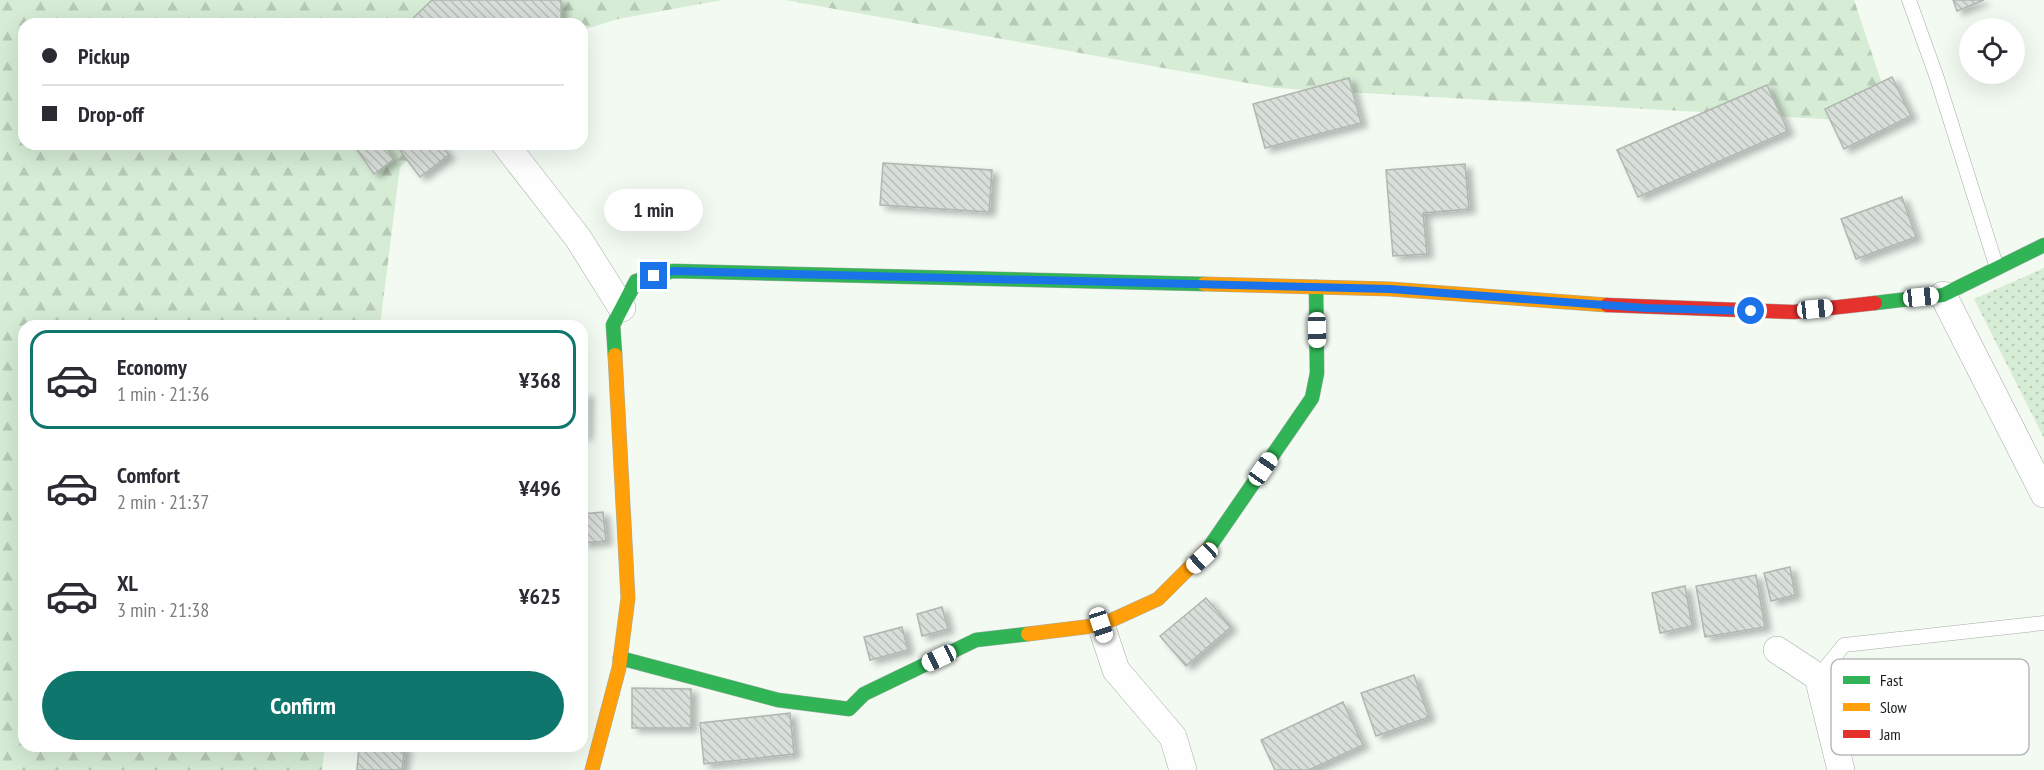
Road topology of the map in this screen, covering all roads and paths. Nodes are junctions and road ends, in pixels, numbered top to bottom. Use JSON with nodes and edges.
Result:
{"nodes":[{"id":1,"x":1909,"y":0,"type":"edge"},
{"id":2,"x":510,"y":150,"type":"edge"},
{"id":3,"x":2044,"y":245,"type":"edge"},
{"id":4,"x":1997,"y":268,"type":"junction"},
{"id":5,"x":1316,"y":287,"type":"junction"},
{"id":6,"x":1942,"y":295,"type":"junction"},
{"id":7,"x":622,"y":308,"type":"junction"},
{"id":8,"x":2044,"y":494,"type":"edge"},
{"id":9,"x":2044,"y":622,"type":"edge"},
{"id":10,"x":1101,"y":625,"type":"junction"},
{"id":11,"x":1777,"y":651,"type":"dead end"},
{"id":12,"x":620,"y":658,"type":"junction"},
{"id":13,"x":1833,"y":659,"type":"edge"},
{"id":14,"x":1831,"y":662,"type":"edge"},
{"id":15,"x":1818,"y":677,"type":"junction"},
{"id":16,"x":1831,"y":732,"type":"edge"},
{"id":17,"x":1836,"y":755,"type":"edge"},
{"id":18,"x":592,"y":770,"type":"edge"},
{"id":19,"x":1183,"y":770,"type":"edge"},
{"id":20,"x":1840,"y":770,"type":"edge"}],
"edges":[{"from":1,"to":4,"type":"lane"},
{"from":2,"to":7,"type":"street"},
{"from":3,"to":4,"type":"street"},
{"from":4,"to":6,"type":"street"},
{"from":5,"to":6,"type":"street"},
{"from":5,"to":7,"type":"street"},
{"from":5,"to":10,"type":"street"},
{"from":6,"to":8,"type":"street"},
{"from":7,"to":12,"type":"street"},
{"from":9,"to":13,"type":"lane"},
{"from":10,"to":12,"type":"street"},
{"from":10,"to":19,"type":"street"},
{"from":11,"to":15,"type":"street"},
{"from":12,"to":18,"type":"street"},
{"from":14,"to":15,"type":"lane"},
{"from":15,"to":16,"type":"street"},
{"from":17,"to":20,"type":"street"}]}
